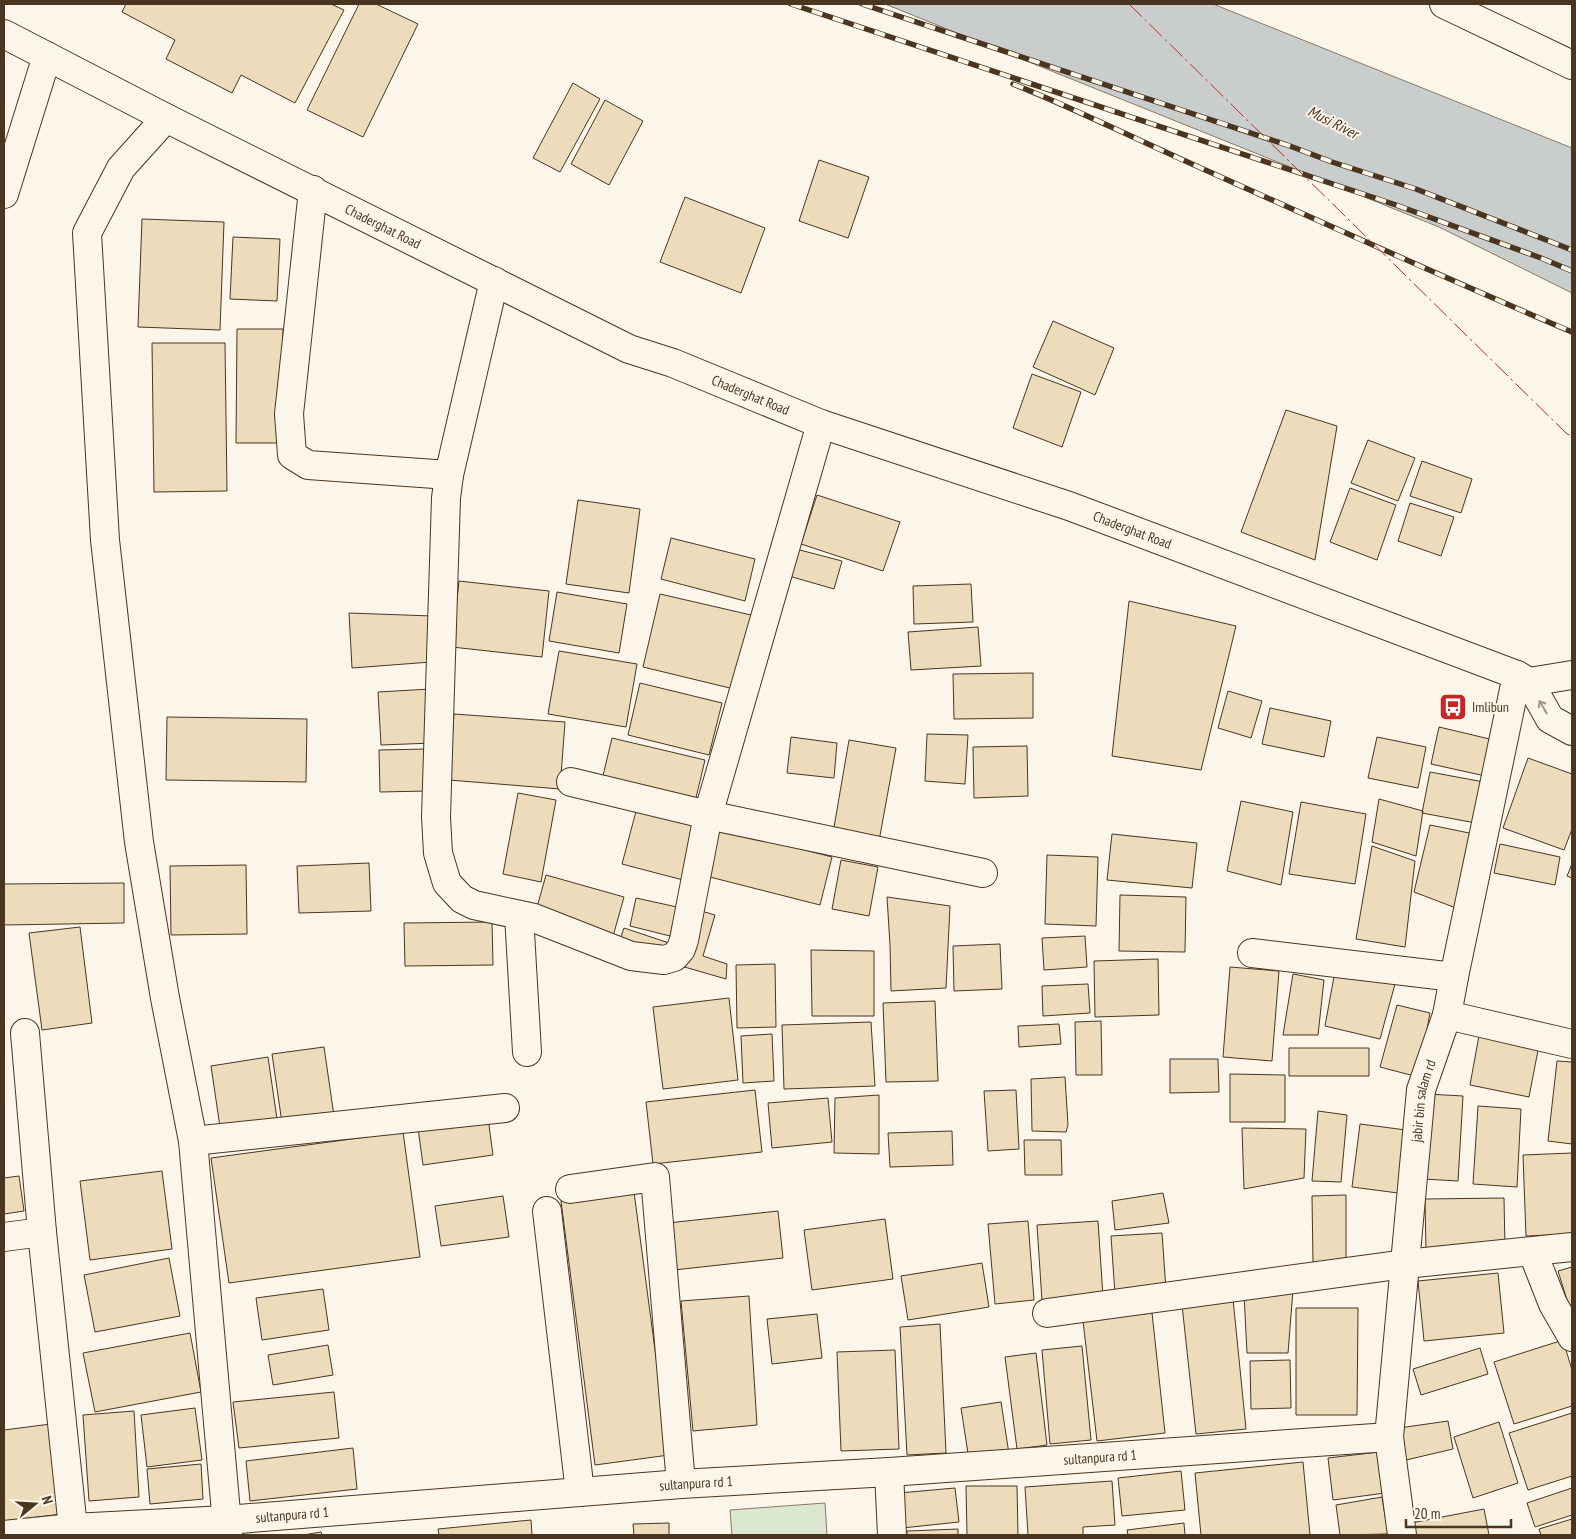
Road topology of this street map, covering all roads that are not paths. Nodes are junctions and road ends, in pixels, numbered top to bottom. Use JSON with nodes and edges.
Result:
{"nodes":[{"id":1,"x":1444,"y":4,"type":"edge"},
{"id":2,"x":4,"y":34,"type":"edge"},
{"id":3,"x":47,"y":56,"type":"junction"},
{"id":4,"x":1572,"y":65,"type":"edge"},
{"id":5,"x":166,"y":118,"type":"junction"},
{"id":6,"x":313,"y":190,"type":"junction"},
{"id":7,"x":4,"y":194,"type":"edge"},
{"id":8,"x":494,"y":281,"type":"junction"},
{"id":9,"x":821,"y":424,"type":"junction"},
{"id":10,"x":449,"y":474,"type":"junction"},
{"id":11,"x":1572,"y":675,"type":"edge"},
{"id":12,"x":1523,"y":678,"type":"junction"},
{"id":13,"x":1572,"y":731,"type":"edge"},
{"id":14,"x":570,"y":782,"type":"dead end"},
{"id":15,"x":708,"y":815,"type":"junction"},
{"id":16,"x":983,"y":873,"type":"dead end"},
{"id":17,"x":519,"y":915,"type":"junction"},
{"id":18,"x":1252,"y":953,"type":"dead end"},
{"id":19,"x":1454,"y":977,"type":"junction"},
{"id":20,"x":1447,"y":1016,"type":"junction"},
{"id":21,"x":25,"y":1034,"type":"dead end"},
{"id":22,"x":1572,"y":1044,"type":"edge"},
{"id":23,"x":527,"y":1052,"type":"dead end"},
{"id":24,"x":505,"y":1108,"type":"dead end"},
{"id":25,"x":193,"y":1141,"type":"junction"},
{"id":26,"x":570,"y":1188,"type":"dead end"},
{"id":27,"x":547,"y":1211,"type":"dead end"},
{"id":28,"x":42,"y":1232,"type":"junction"},
{"id":29,"x":4,"y":1237,"type":"edge"},
{"id":30,"x":1572,"y":1247,"type":"edge"},
{"id":31,"x":1533,"y":1252,"type":"junction"},
{"id":32,"x":1406,"y":1264,"type":"junction"},
{"id":33,"x":1047,"y":1313,"type":"dead end"},
{"id":34,"x":1572,"y":1337,"type":"edge"},
{"id":35,"x":1389,"y":1437,"type":"junction"},
{"id":36,"x":889,"y":1472,"type":"junction"},
{"id":37,"x":682,"y":1484,"type":"junction"},
{"id":38,"x":580,"y":1492,"type":"junction"},
{"id":39,"x":73,"y":1528,"type":"junction"},
{"id":40,"x":227,"y":1528,"type":"edge"},
{"id":41,"x":4,"y":1535,"type":"edge"},
{"id":42,"x":892,"y":1535,"type":"edge"},
{"id":43,"x":1402,"y":1535,"type":"edge"}],
"edges":[{"from":1,"to":4,"type":"street"},
{"from":2,"to":3,"type":"street","name":"Chaderghat Road"},
{"from":3,"to":5,"type":"street","name":"Chaderghat Road"},
{"from":3,"to":7,"type":"street"},
{"from":5,"to":6,"type":"street","name":"Chaderghat Road"},
{"from":5,"to":25,"type":"street"},
{"from":6,"to":8,"type":"street","name":"Chaderghat Road"},
{"from":6,"to":10,"type":"street"},
{"from":8,"to":9,"type":"street","name":"Chaderghat Road"},
{"from":8,"to":10,"type":"street"},
{"from":9,"to":12,"type":"street","name":"Chaderghat Road"},
{"from":9,"to":15,"type":"street"},
{"from":10,"to":17,"type":"street"},
{"from":11,"to":12,"type":"street","name":"Chaderghat Road"},
{"from":13,"to":12,"type":"street","one_way":true},
{"from":12,"to":19,"type":"street","name":"jabir bin salam rd"},
{"from":14,"to":15,"type":"street"},
{"from":15,"to":16,"type":"street"},
{"from":15,"to":17,"type":"street"},
{"from":17,"to":23,"type":"street"},
{"from":18,"to":19,"type":"street"},
{"from":19,"to":20,"type":"street","name":"jabir bin salam rd"},
{"from":20,"to":22,"type":"street"},
{"from":20,"to":32,"type":"street","name":"jabir bin salam rd"},
{"from":21,"to":28,"type":"street"},
{"from":24,"to":25,"type":"street"},
{"from":25,"to":40,"type":"street"},
{"from":26,"to":37,"type":"street"},
{"from":27,"to":38,"type":"street"},
{"from":28,"to":29,"type":"street"},
{"from":28,"to":39,"type":"street"},
{"from":30,"to":31,"type":"street"},
{"from":31,"to":32,"type":"street"},
{"from":31,"to":34,"type":"street"},
{"from":32,"to":33,"type":"street"},
{"from":32,"to":35,"type":"street","name":"jabir bin salam rd"},
{"from":35,"to":36,"type":"street","name":"sultanpura rd 1"},
{"from":35,"to":43,"type":"street","name":"jabir bin salam rd"},
{"from":36,"to":37,"type":"street","name":"sultanpura rd 1"},
{"from":36,"to":42,"type":"street"},
{"from":37,"to":38,"type":"street","name":"sultanpura rd 1"},
{"from":38,"to":40,"type":"street","name":"sultanpura rd 1"},
{"from":39,"to":40,"type":"street","name":"sultanpura rd 1"},
{"from":39,"to":41,"type":"street","name":"sultanpura rd 1"}]}
